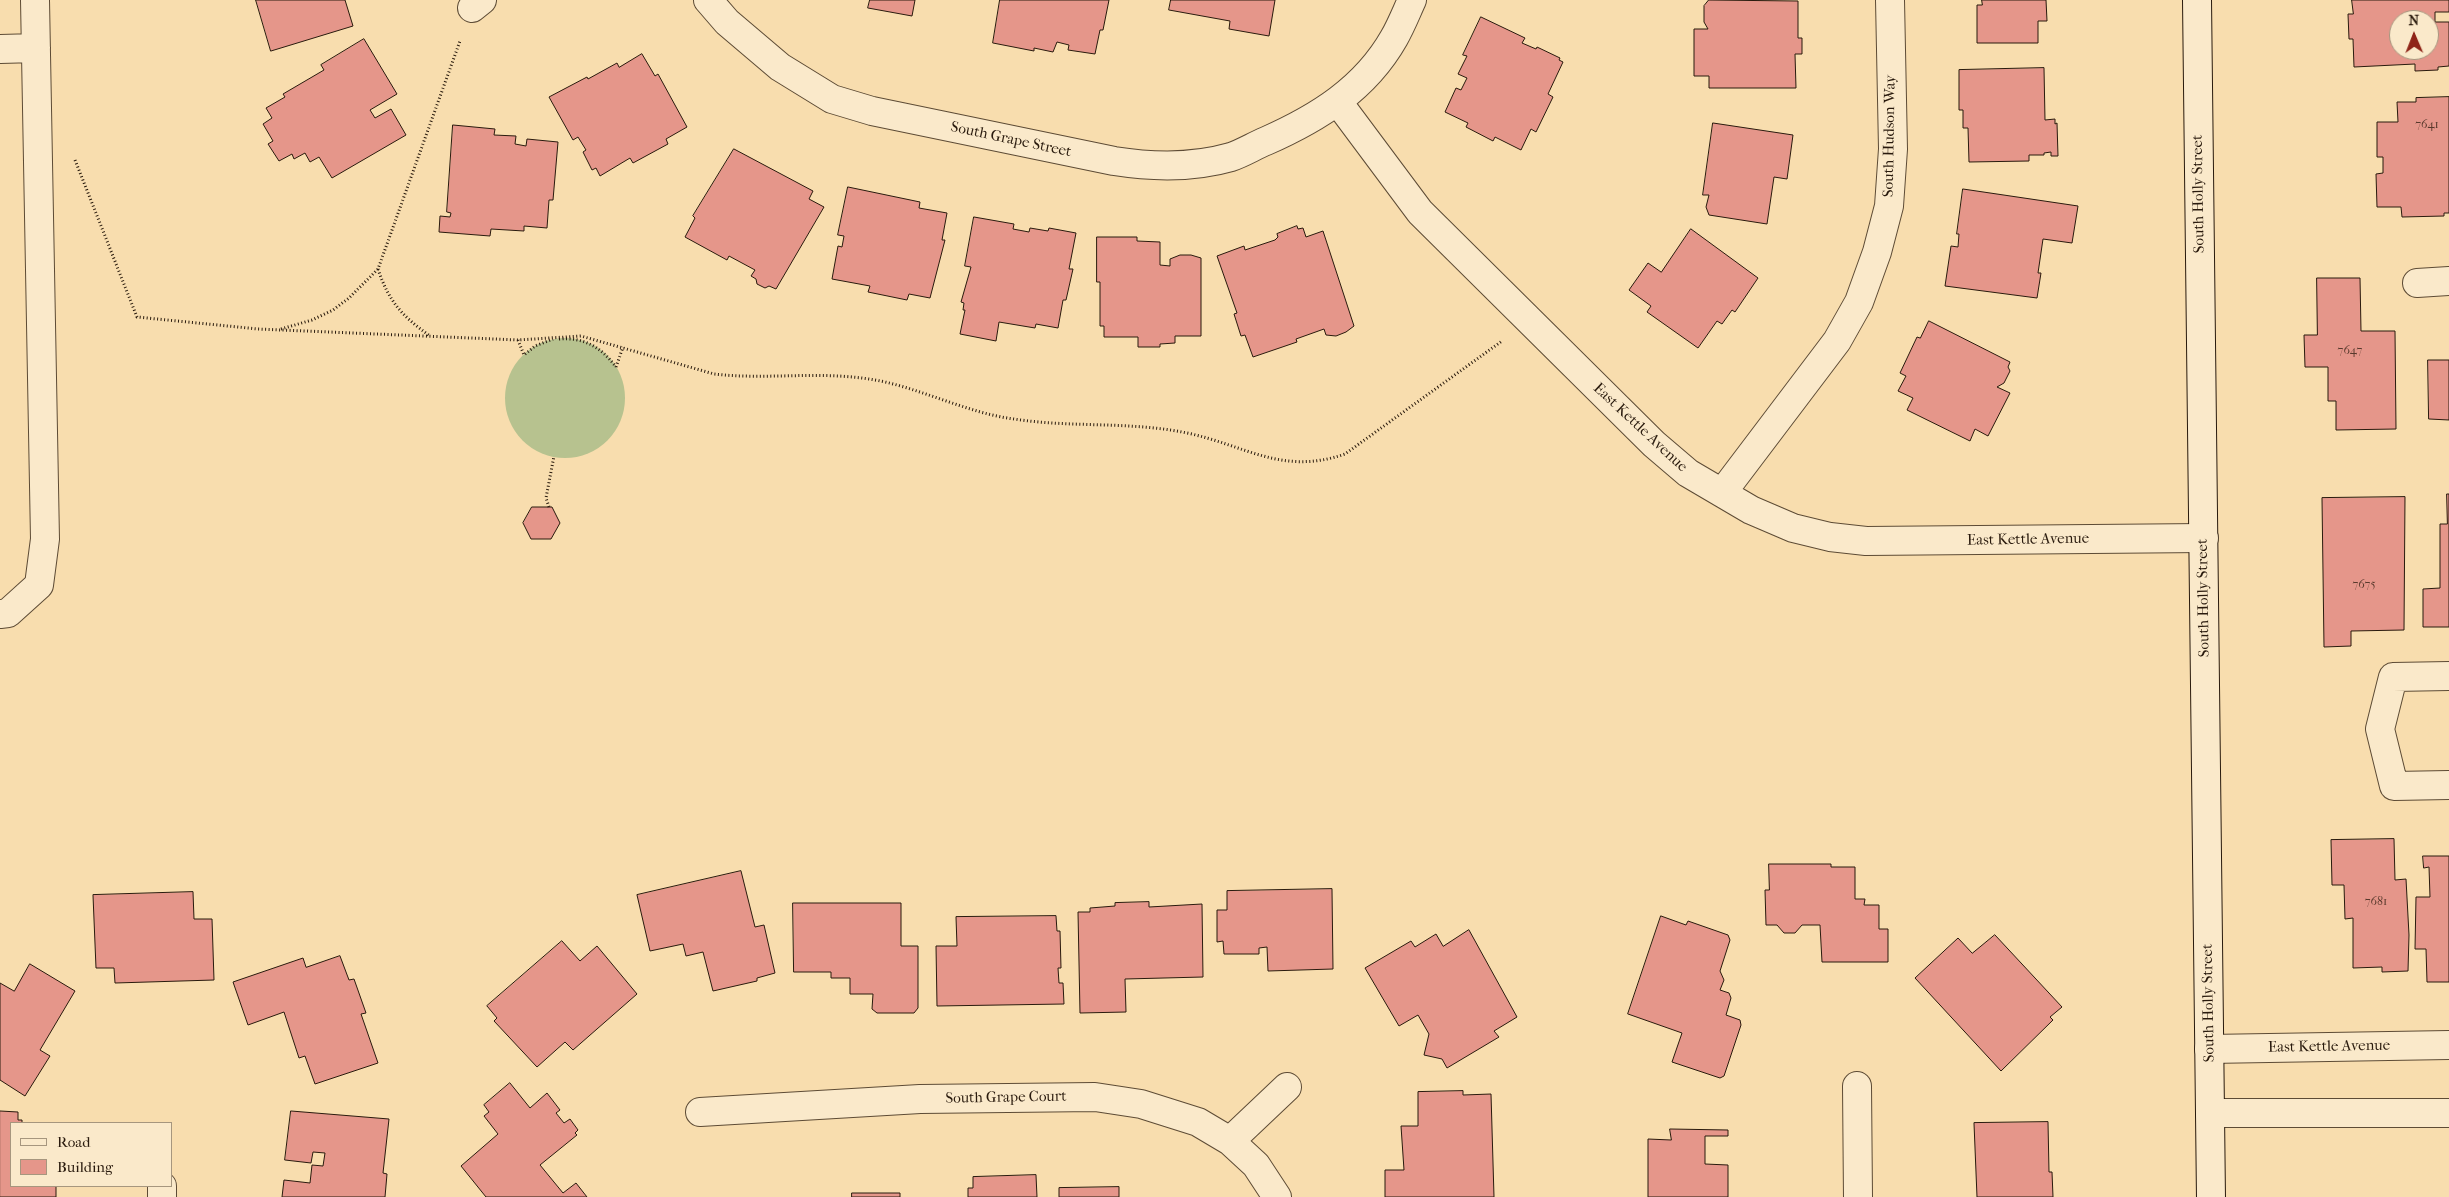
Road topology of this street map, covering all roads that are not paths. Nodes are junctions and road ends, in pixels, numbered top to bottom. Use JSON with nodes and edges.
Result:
{"nodes":[{"id":1,"x":35,"y":0,"type":"edge"},
{"id":2,"x":708,"y":0,"type":"edge"},
{"id":3,"x":1412,"y":0,"type":"edge"},
{"id":4,"x":1890,"y":0,"type":"edge"},
{"id":5,"x":2197,"y":0,"type":"edge"},
{"id":6,"x":36,"y":48,"type":"junction"},
{"id":7,"x":0,"y":49,"type":"edge"},
{"id":8,"x":1338,"y":102,"type":"junction"},
{"id":9,"x":2449,"y":281,"type":"edge"},
{"id":10,"x":2417,"y":283,"type":"dead end"},
{"id":11,"x":1722,"y":494,"type":"junction"},
{"id":12,"x":2204,"y":538,"type":"junction"},
{"id":13,"x":0,"y":614,"type":"edge"},
{"id":14,"x":2449,"y":676,"type":"edge"},
{"id":15,"x":2449,"y":785,"type":"edge"},
{"id":16,"x":2449,"y":1045,"type":"edge"},
{"id":17,"x":2209,"y":1049,"type":"junction"},
{"id":18,"x":1856,"y":1086,"type":"dead end"},
{"id":19,"x":1287,"y":1087,"type":"dead end"},
{"id":20,"x":700,"y":1112,"type":"dead end"},
{"id":21,"x":2210,"y":1113,"type":"junction"},
{"id":22,"x":2449,"y":1113,"type":"edge"},
{"id":23,"x":1230,"y":1141,"type":"junction"},
{"id":24,"x":1278,"y":1197,"type":"edge"},
{"id":25,"x":1858,"y":1197,"type":"edge"},
{"id":26,"x":2211,"y":1197,"type":"edge"}],
"edges":[{"from":1,"to":6,"type":"street"},
{"from":2,"to":8,"type":"street","name":"South Grape Street"},
{"from":3,"to":8,"type":"street","name":"South Grape Street"},
{"from":4,"to":11,"type":"street","name":"South Hudson Way"},
{"from":5,"to":12,"type":"street","name":"South Holly Street"},
{"from":6,"to":7,"type":"street"},
{"from":6,"to":13,"type":"street"},
{"from":8,"to":11,"type":"street","name":"East Kettle Avenue"},
{"from":9,"to":10,"type":"street"},
{"from":11,"to":12,"type":"street","name":"East Kettle Avenue"},
{"from":12,"to":17,"type":"street","name":"South Holly Street"},
{"from":14,"to":15,"type":"street"},
{"from":16,"to":17,"type":"street","name":"East Kettle Avenue"},
{"from":17,"to":21,"type":"street","name":"South Holly Street"},
{"from":18,"to":25,"type":"street"},
{"from":19,"to":23,"type":"street"},
{"from":20,"to":23,"type":"street","name":"South Grape Court"},
{"from":21,"to":22,"type":"street"},
{"from":21,"to":26,"type":"street","name":"South Holly Street"},
{"from":23,"to":24,"type":"street","name":"South Grape Court"}]}
